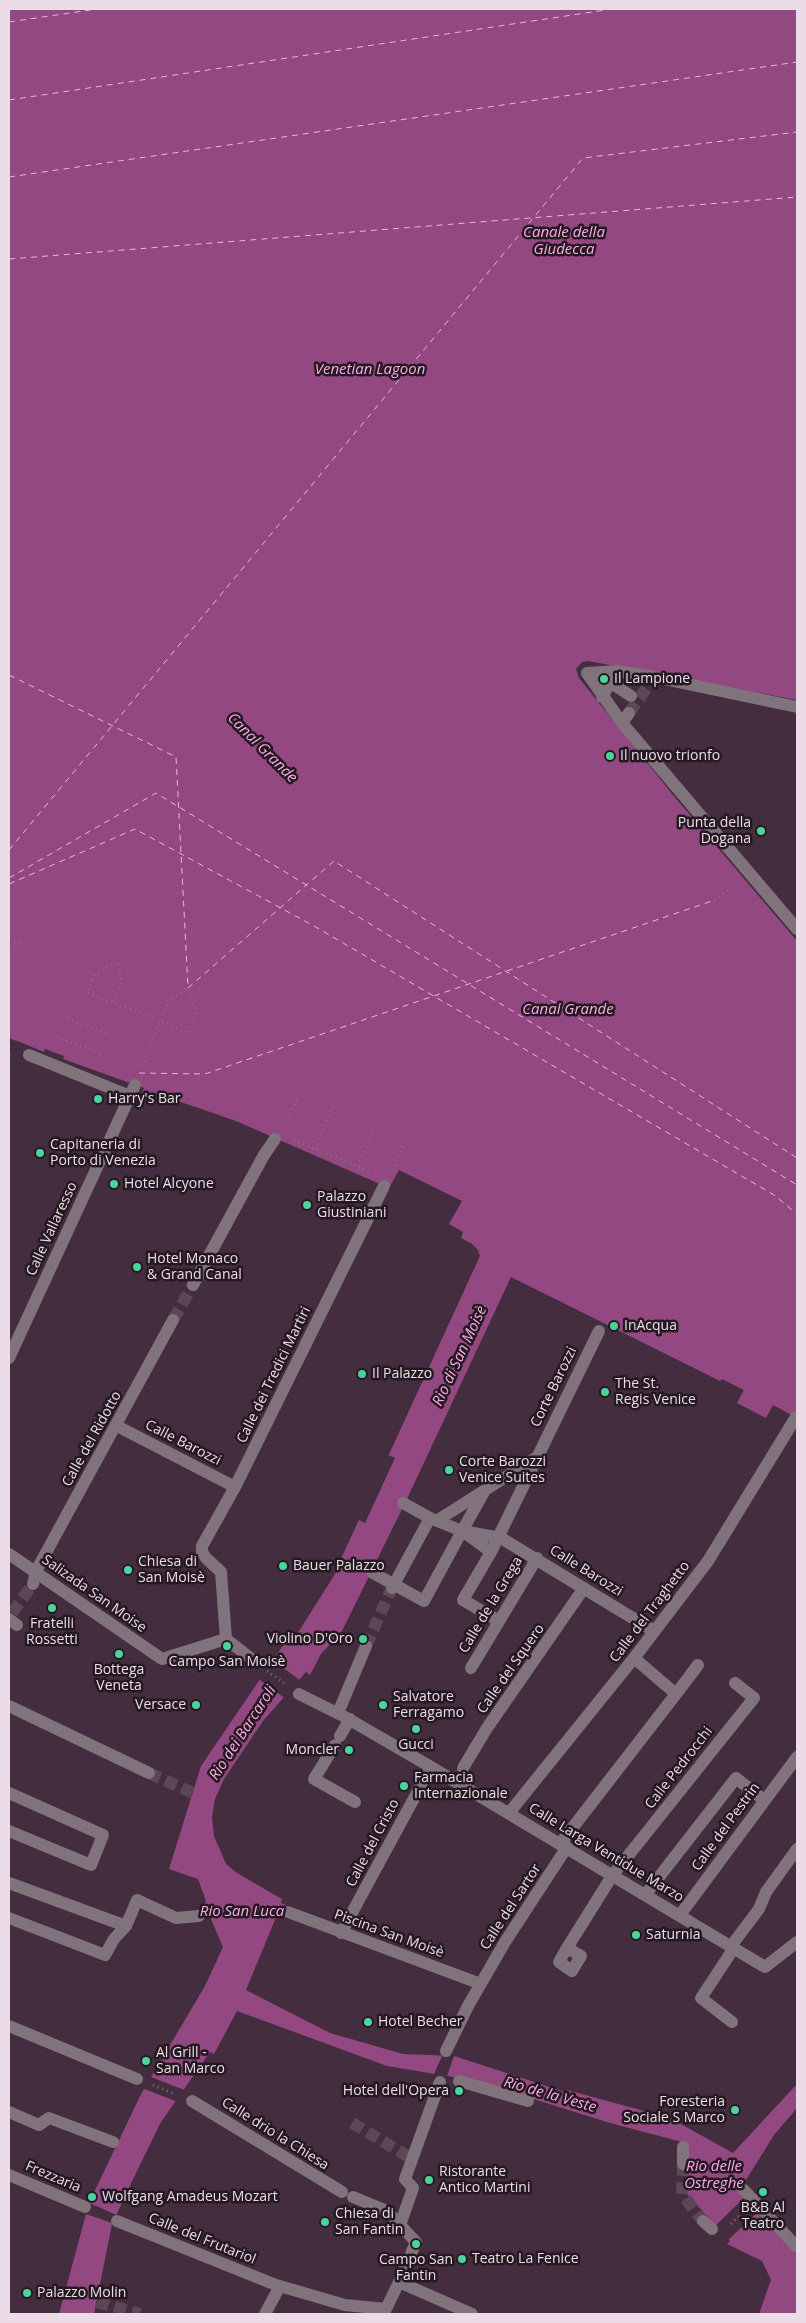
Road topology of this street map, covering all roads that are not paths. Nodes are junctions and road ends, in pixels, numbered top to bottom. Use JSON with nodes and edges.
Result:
{"nodes":[{"id":1,"x":617,"y":672,"type":"junction"},
{"id":2,"x":611,"y":683,"type":"junction"},
{"id":3,"x":631,"y":696,"type":"dead end"},
{"id":4,"x":602,"y":697,"type":"junction"},
{"id":5,"x":797,"y":707,"type":"edge"},
{"id":6,"x":797,"y":929,"type":"edge"},
{"id":7,"x":29,"y":1055,"type":"dead end"},
{"id":8,"x":282,"y":1138,"type":"road end"},
{"id":9,"x":386,"y":1183,"type":"road end"},
{"id":10,"x":193,"y":1285,"type":"tunnel mouth"},
{"id":11,"x":173,"y":1320,"type":"tunnel mouth"},
{"id":12,"x":599,"y":1331,"type":"dead end"},
{"id":13,"x":9,"y":1358,"type":"edge"},
{"id":14,"x":796,"y":1417,"type":"dead end"},
{"id":15,"x":117,"y":1426,"type":"junction"},
{"id":16,"x":537,"y":1457,"type":"junction"},
{"id":17,"x":236,"y":1487,"type":"junction"},
{"id":18,"x":485,"y":1490,"type":"junction"},
{"id":19,"x":403,"y":1504,"type":"dead end"},
{"id":20,"x":434,"y":1519,"type":"junction"},
{"id":21,"x":461,"y":1534,"type":"junction"},
{"id":22,"x":500,"y":1538,"type":"junction"},
{"id":23,"x":491,"y":1552,"type":"junction"},
{"id":24,"x":9,"y":1554,"type":"edge"},
{"id":25,"x":536,"y":1558,"type":"junction"},
{"id":26,"x":36,"y":1571,"type":"junction"},
{"id":27,"x":373,"y":1573,"type":"dead end"},
{"id":28,"x":33,"y":1584,"type":"tunnel mouth"},
{"id":29,"x":393,"y":1586,"type":"junction"},
{"id":30,"x":584,"y":1588,"type":"junction"},
{"id":31,"x":499,"y":1621,"type":"junction"},
{"id":32,"x":654,"y":1631,"type":"junction"},
{"id":33,"x":226,"y":1639,"type":"junction"},
{"id":34,"x":366,"y":1646,"type":"tunnel mouth"},
{"id":35,"x":634,"y":1658,"type":"junction"},
{"id":36,"x":253,"y":1660,"type":"dead end"},
{"id":37,"x":698,"y":1665,"type":"dead end"},
{"id":38,"x":471,"y":1668,"type":"dead end"},
{"id":39,"x":735,"y":1683,"type":"dead end"},
{"id":40,"x":299,"y":1694,"type":"dead end"},
{"id":41,"x":676,"y":1694,"type":"junction"},
{"id":42,"x":9,"y":1706,"type":"edge"},
{"id":43,"x":344,"y":1716,"type":"junction"},
{"id":44,"x":797,"y":1757,"type":"edge"},
{"id":45,"x":430,"y":1766,"type":"junction"},
{"id":46,"x":463,"y":1768,"type":"dead end"},
{"id":47,"x":149,"y":1773,"type":"tunnel mouth"},
{"id":48,"x":9,"y":1793,"type":"edge"},
{"id":49,"x":764,"y":1800,"type":"junction"},
{"id":50,"x":355,"y":1802,"type":"dead end"},
{"id":51,"x":509,"y":1813,"type":"junction"},
{"id":52,"x":9,"y":1831,"type":"edge"},
{"id":53,"x":564,"y":1846,"type":"junction"},
{"id":54,"x":797,"y":1849,"type":"edge"},
{"id":55,"x":612,"y":1876,"type":"junction"},
{"id":56,"x":9,"y":1884,"type":"edge"},
{"id":57,"x":645,"y":1895,"type":"junction"},
{"id":58,"x":288,"y":1912,"type":"dead end"},
{"id":59,"x":680,"y":1915,"type":"junction"},
{"id":60,"x":199,"y":1916,"type":"dead end"},
{"id":61,"x":9,"y":1918,"type":"edge"},
{"id":62,"x":126,"y":1926,"type":"junction"},
{"id":63,"x":341,"y":1933,"type":"junction"},
{"id":64,"x":797,"y":1942,"type":"edge"},
{"id":65,"x":732,"y":1947,"type":"junction"},
{"id":66,"x":568,"y":1948,"type":"dead end"},
{"id":67,"x":480,"y":1984,"type":"junction"},
{"id":68,"x":732,"y":2022,"type":"dead end"},
{"id":69,"x":9,"y":2026,"type":"edge"},
{"id":70,"x":446,"y":2052,"type":"dead end"},
{"id":71,"x":137,"y":2079,"type":"dead end"},
{"id":72,"x":459,"y":2081,"type":"dead end"},
{"id":73,"x":440,"y":2082,"type":"dead end"},
{"id":74,"x":192,"y":2101,"type":"dead end"},
{"id":75,"x":528,"y":2101,"type":"dead end"},
{"id":76,"x":9,"y":2112,"type":"edge"},
{"id":77,"x":113,"y":2142,"type":"dead end"},
{"id":78,"x":683,"y":2147,"type":"dead end"},
{"id":79,"x":683,"y":2164,"type":"tunnel mouth"},
{"id":80,"x":9,"y":2175,"type":"edge"},
{"id":81,"x":744,"y":2190,"type":"dead end"},
{"id":82,"x":85,"y":2208,"type":"dead end"},
{"id":83,"x":117,"y":2221,"type":"dead end"},
{"id":84,"x":400,"y":2225,"type":"junction"},
{"id":85,"x":797,"y":2247,"type":"edge"},
{"id":86,"x":399,"y":2282,"type":"junction"},
{"id":87,"x":277,"y":2288,"type":"junction"},
{"id":88,"x":385,"y":2311,"type":"edge"},
{"id":89,"x":265,"y":2314,"type":"edge"},
{"id":90,"x":472,"y":2314,"type":"edge"}],
"edges":[{"from":1,"to":2,"type":"street"},
{"from":1,"to":4,"type":"street"},
{"from":1,"to":5,"type":"street"},
{"from":2,"to":3,"type":"street"},
{"from":2,"to":4,"type":"street"},
{"from":4,"to":6,"type":"street"},
{"from":7,"to":13,"type":"street","name":"Calle Vallaresso"},
{"from":8,"to":10,"type":"street"},
{"from":9,"to":17,"type":"street","name":"Calle dei Tredici Martiri"},
{"from":11,"to":15,"type":"street","name":"Calle del Ridotto"},
{"from":12,"to":16,"type":"street","name":"Corte Barozzi"},
{"from":14,"to":32,"type":"street","name":"Calle del Traghetto"},
{"from":15,"to":17,"type":"street","name":"Calle Barozzi"},
{"from":15,"to":26,"type":"street","name":"Calle del Ridotto"},
{"from":16,"to":18,"type":"street"},
{"from":16,"to":22,"type":"street","name":"Corte Barozzi"},
{"from":17,"to":33,"type":"street","name":"Calle dei Tredici Martiri"},
{"from":18,"to":20,"type":"street"},
{"from":18,"to":21,"type":"street"},
{"from":19,"to":20,"type":"street"},
{"from":20,"to":21,"type":"street"},
{"from":20,"to":29,"type":"street"},
{"from":21,"to":22,"type":"street"},
{"from":21,"to":23,"type":"street"},
{"from":21,"to":29,"type":"street"},
{"from":22,"to":23,"type":"street","name":"Corte Barozzi"},
{"from":22,"to":25,"type":"street","name":"Calle Barozzi"},
{"from":23,"to":31,"type":"street","name":"Corte Barozzi"},
{"from":24,"to":26,"type":"street","name":"Salizada San Moise"},
{"from":25,"to":30,"type":"street","name":"Calle Barozzi"},
{"from":25,"to":31,"type":"street","name":"Calle de la Grega"},
{"from":26,"to":28,"type":"street","name":"Calle del Ridotto"},
{"from":26,"to":33,"type":"street","name":"Salizada San Moise"},
{"from":27,"to":29,"type":"street"},
{"from":30,"to":32,"type":"street","name":"Calle Barozzi"},
{"from":30,"to":46,"type":"street","name":"Calle del Squero"},
{"from":31,"to":38,"type":"street","name":"Calle de la Grega"},
{"from":32,"to":35,"type":"street","name":"Calle del Traghetto"},
{"from":33,"to":36,"type":"street"},
{"from":34,"to":43,"type":"street"},
{"from":35,"to":41,"type":"street"},
{"from":35,"to":51,"type":"street","name":"Calle del Traghetto"},
{"from":37,"to":41,"type":"street","name":"Calle del Sartor"},
{"from":39,"to":55,"type":"street","name":"Calle Pedrocchi"},
{"from":40,"to":43,"type":"street","name":"Calle Larga Ventidue Marzo"},
{"from":41,"to":53,"type":"street","name":"Calle del Sartor"},
{"from":42,"to":47,"type":"street"},
{"from":43,"to":45,"type":"street","name":"Calle Larga Ventidue Marzo"},
{"from":43,"to":50,"type":"street"},
{"from":44,"to":49,"type":"street","name":"Calle del Pestrin"},
{"from":45,"to":51,"type":"street","name":"Calle Larga Ventidue Marzo"},
{"from":45,"to":63,"type":"street","name":"Calle del Cristo"},
{"from":48,"to":52,"type":"street"},
{"from":49,"to":57,"type":"street"},
{"from":49,"to":59,"type":"street","name":"Calle del Pestrin"},
{"from":51,"to":53,"type":"street","name":"Calle Larga Ventidue Marzo"},
{"from":53,"to":55,"type":"street","name":"Calle Larga Ventidue Marzo"},
{"from":53,"to":67,"type":"street","name":"Calle del Sartor"},
{"from":54,"to":65,"type":"street"},
{"from":55,"to":57,"type":"street","name":"Calle Larga Ventidue Marzo"},
{"from":55,"to":66,"type":"street"},
{"from":56,"to":62,"type":"street"},
{"from":57,"to":59,"type":"street","name":"Calle Larga Ventidue Marzo"},
{"from":58,"to":63,"type":"street","name":"Piscina San Moisè"},
{"from":59,"to":65,"type":"street","name":"Calle Larga Ventidue Marzo"},
{"from":60,"to":62,"type":"street"},
{"from":61,"to":62,"type":"street"},
{"from":63,"to":67,"type":"street","name":"Piscina San Moisè"},
{"from":64,"to":65,"type":"street","name":"Calle Larga Ventidue Marzo"},
{"from":65,"to":68,"type":"street"},
{"from":67,"to":70,"type":"street","name":"Calle del Sartor"},
{"from":69,"to":71,"type":"street"},
{"from":72,"to":75,"type":"street"},
{"from":73,"to":84,"type":"street"},
{"from":74,"to":84,"type":"street","name":"Calle drio la Chiesa"},
{"from":76,"to":77,"type":"street"},
{"from":78,"to":79,"type":"street"},
{"from":80,"to":82,"type":"street","name":"Frezzaria"},
{"from":81,"to":85,"type":"street"},
{"from":83,"to":87,"type":"street","name":"Calle del Frutariol"},
{"from":84,"to":86,"type":"street"},
{"from":86,"to":88,"type":"street"},
{"from":86,"to":90,"type":"street"},
{"from":87,"to":88,"type":"street"},
{"from":87,"to":89,"type":"street"}]}
